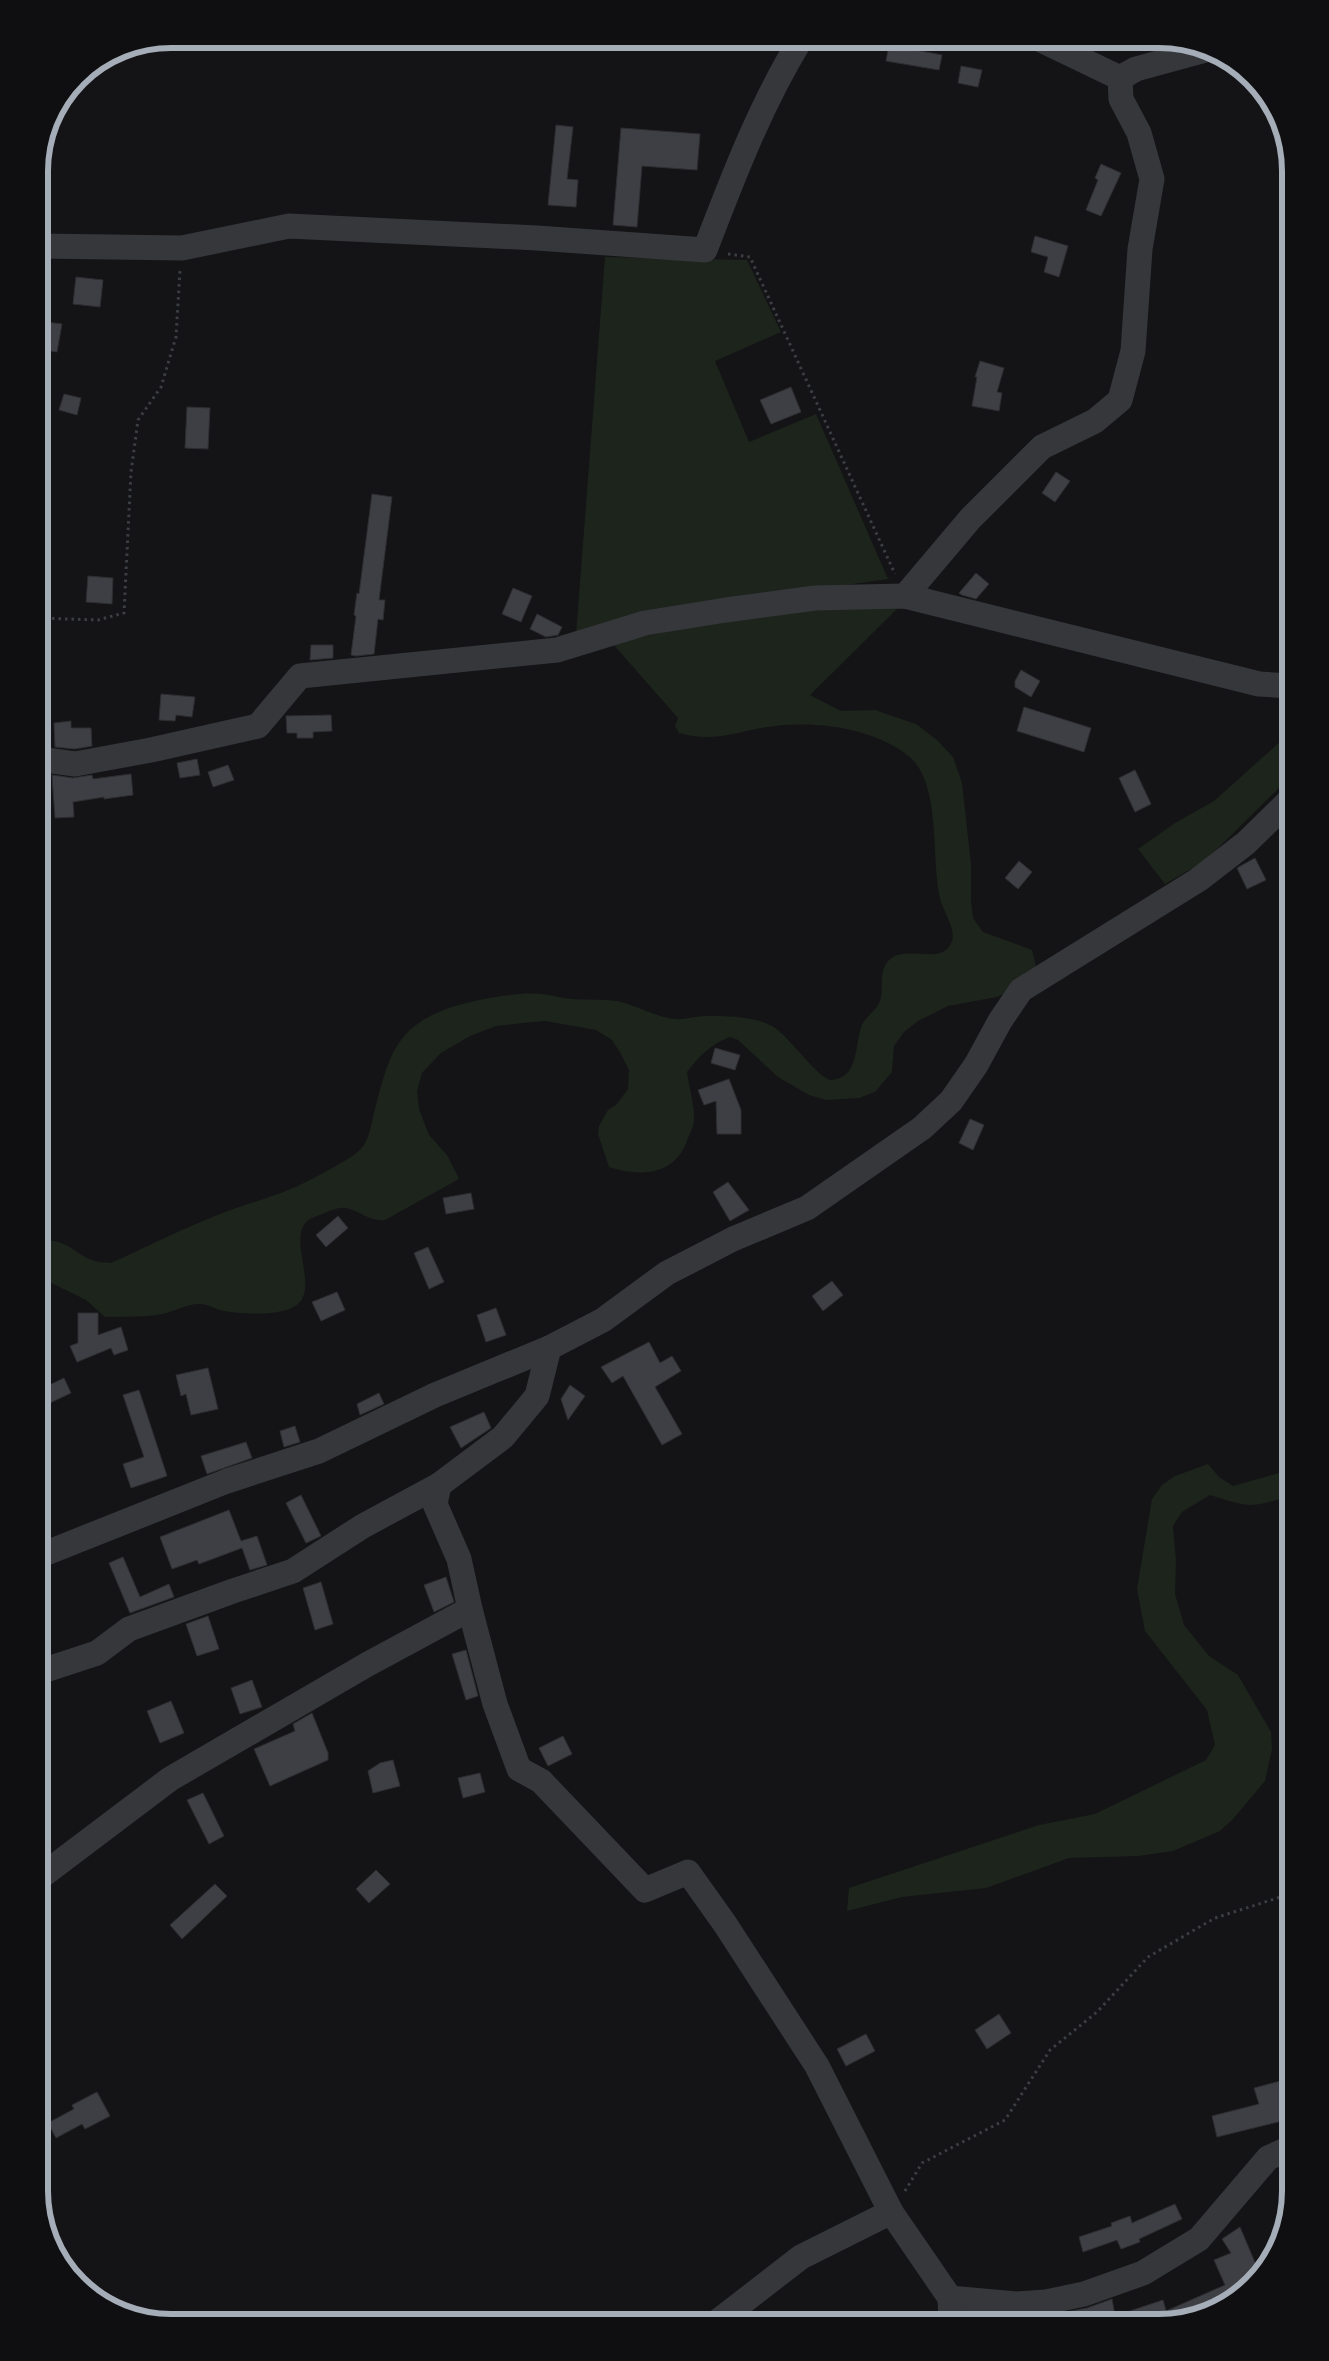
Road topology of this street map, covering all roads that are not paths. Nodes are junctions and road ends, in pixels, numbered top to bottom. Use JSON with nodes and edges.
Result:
{"nodes":[{"id":1,"x":795,"y":48,"type":"edge"},
{"id":2,"x":1058,"y":48,"type":"edge"},
{"id":3,"x":1194,"y":53,"type":"edge"},
{"id":4,"x":1120,"y":78,"type":"junction"},
{"id":5,"x":48,"y":246,"type":"edge"},
{"id":6,"x":906,"y":596,"type":"junction"},
{"id":7,"x":1282,"y":685,"type":"edge"},
{"id":8,"x":48,"y":760,"type":"edge"},
{"id":9,"x":1282,"y":808,"type":"edge"},
{"id":10,"x":549,"y":1348,"type":"junction"},
{"id":11,"x":439,"y":1486,"type":"junction"},
{"id":12,"x":48,"y":1552,"type":"edge"},
{"id":13,"x":470,"y":1609,"type":"junction"},
{"id":14,"x":48,"y":1669,"type":"edge"},
{"id":15,"x":48,"y":1872,"type":"edge"},
{"id":16,"x":1282,"y":2152,"type":"edge"},
{"id":17,"x":891,"y":2212,"type":"junction"},
{"id":18,"x":950,"y":2310,"type":"edge"},
{"id":19,"x":728,"y":2314,"type":"edge"}],
"edges":[{"from":1,"to":5,"type":"street"},
{"from":2,"to":4,"type":"street"},
{"from":3,"to":4,"type":"street"},
{"from":4,"to":6,"type":"street"},
{"from":6,"to":7,"type":"street"},
{"from":6,"to":8,"type":"street"},
{"from":9,"to":10,"type":"street"},
{"from":10,"to":11,"type":"street"},
{"from":10,"to":12,"type":"street"},
{"from":11,"to":13,"type":"street"},
{"from":11,"to":14,"type":"street"},
{"from":13,"to":15,"type":"street"},
{"from":13,"to":17,"type":"street"},
{"from":16,"to":18,"type":"street"},
{"from":17,"to":18,"type":"street"},
{"from":17,"to":19,"type":"street"}]}
